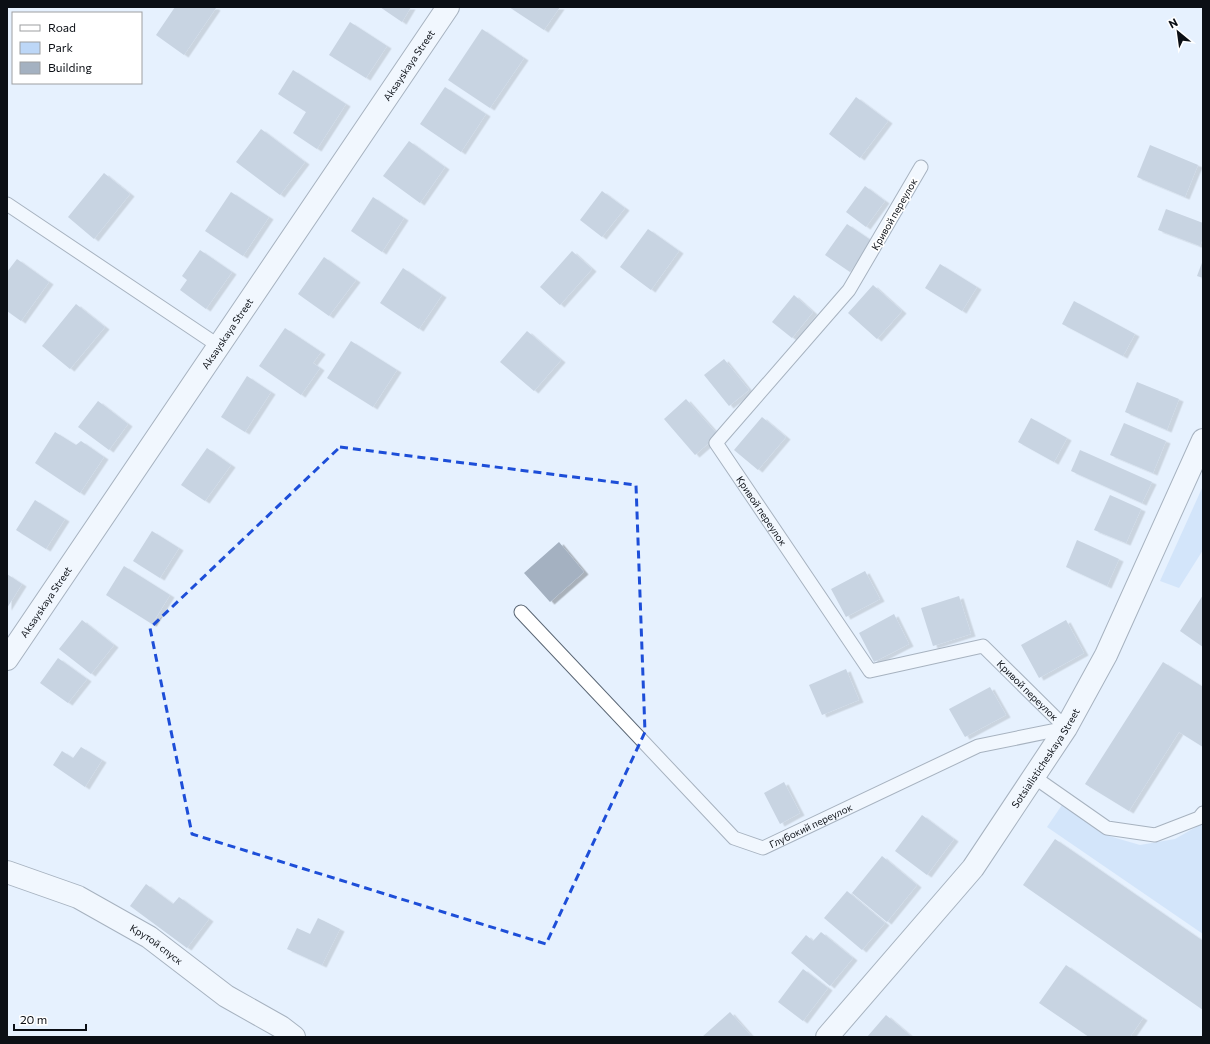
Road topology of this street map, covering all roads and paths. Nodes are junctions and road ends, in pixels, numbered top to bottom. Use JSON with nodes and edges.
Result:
{"nodes":[{"id":1,"x":448,"y":7,"type":"edge"},
{"id":2,"x":921,"y":167,"type":"dead end"},
{"id":3,"x":7,"y":204,"type":"edge"},
{"id":4,"x":218,"y":346,"type":"junction"},
{"id":5,"x":1203,"y":440,"type":"edge"},
{"id":6,"x":521,"y":612,"type":"dead end"},
{"id":7,"x":7,"y":659,"type":"edge"},
{"id":8,"x":1066,"y":728,"type":"junction"},
{"id":9,"x":1034,"y":777,"type":"junction"},
{"id":10,"x":1203,"y":813,"type":"edge"},
{"id":11,"x":7,"y":872,"type":"edge"},
{"id":12,"x":294,"y":1037,"type":"edge"},
{"id":13,"x":827,"y":1037,"type":"edge"}],
"edges":[{"from":1,"to":4,"type":"street","name":"Aksayskaya Street"},
{"from":2,"to":8,"type":"lane","name":"Кривой переулок"},
{"from":3,"to":4,"type":"lane"},
{"from":4,"to":7,"type":"street","name":"Aksayskaya Street"},
{"from":5,"to":8,"type":"street","name":"Sotsialisticheskaya Street"},
{"from":6,"to":8,"type":"lane","name":"Глубокий переулок"},
{"from":8,"to":9,"type":"street","name":"Sotsialisticheskaya Street"},
{"from":9,"to":10,"type":"lane"},
{"from":9,"to":13,"type":"street","name":"Sotsialisticheskaya Street"},
{"from":11,"to":12,"type":"street","name":"Крутой спуск"}]}
